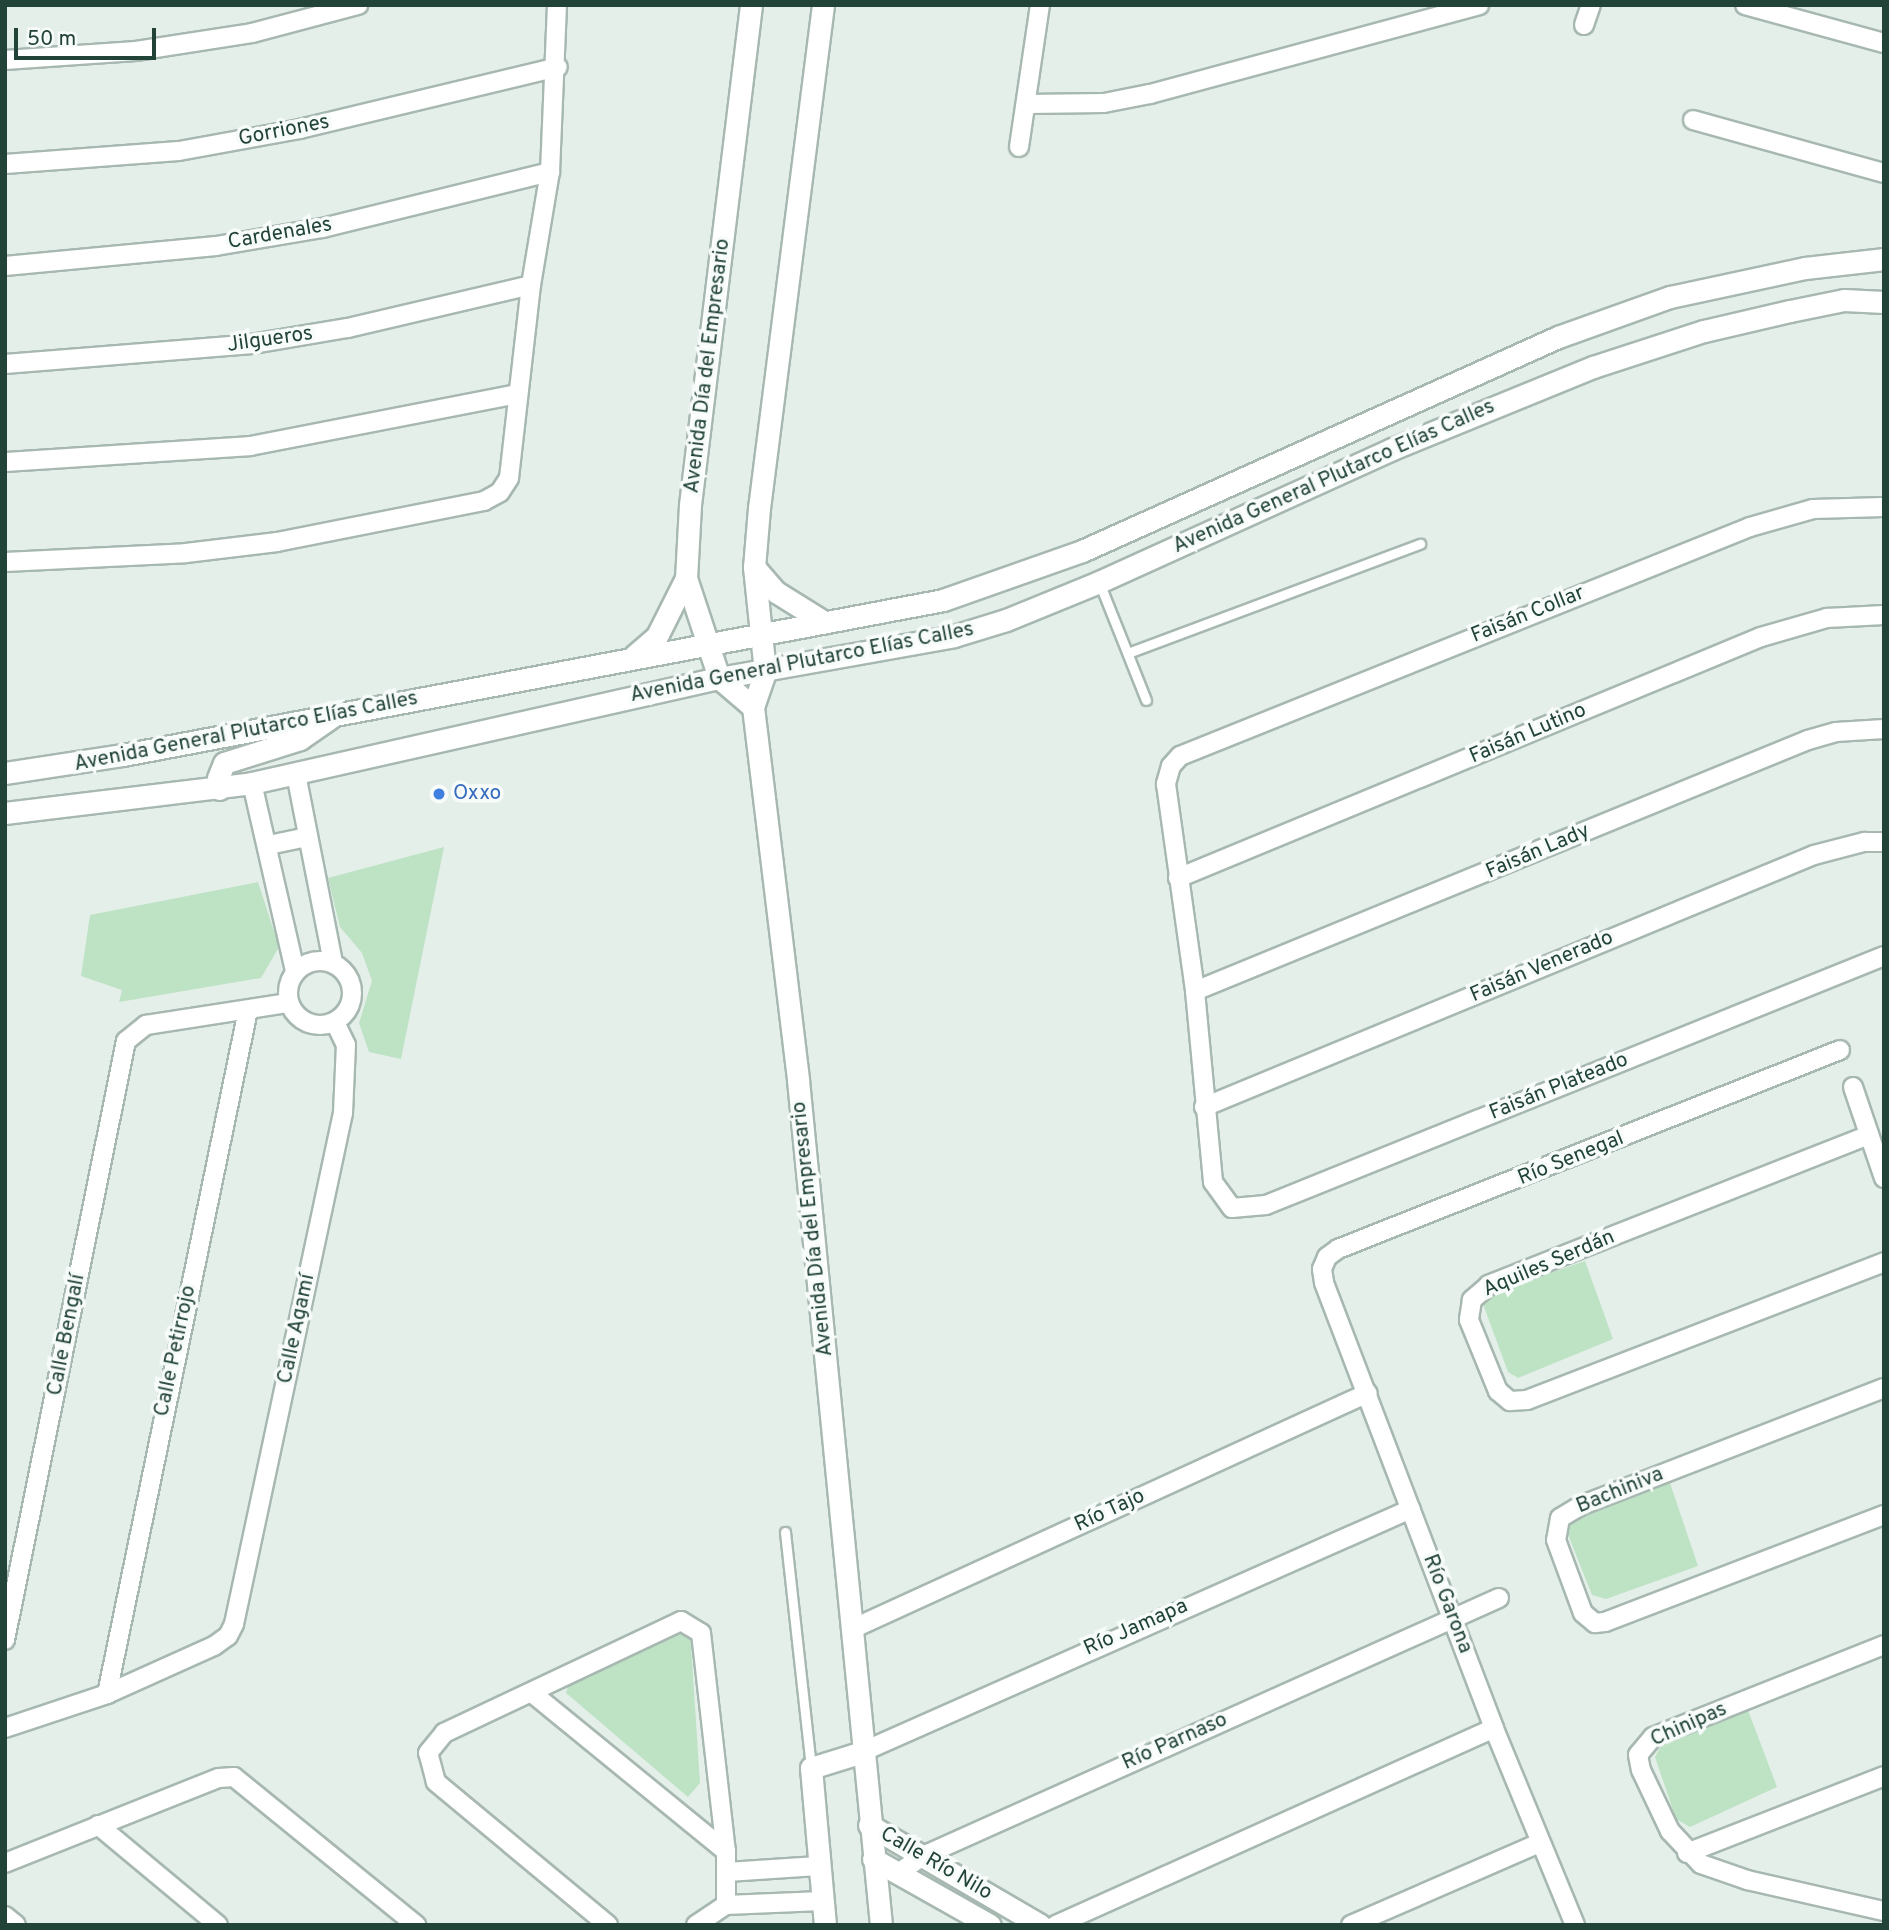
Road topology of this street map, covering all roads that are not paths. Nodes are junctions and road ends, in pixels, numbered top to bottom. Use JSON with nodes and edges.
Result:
{"nodes":[{"id":1,"x":358,"y":5,"type":"edge"},
{"id":2,"x":557,"y":5,"type":"edge"},
{"id":3,"x":751,"y":5,"type":"edge"},
{"id":4,"x":823,"y":5,"type":"edge"},
{"id":5,"x":1040,"y":5,"type":"edge"},
{"id":6,"x":1479,"y":5,"type":"edge"},
{"id":7,"x":1591,"y":5,"type":"edge"},
{"id":8,"x":1745,"y":5,"type":"edge"},
{"id":9,"x":1584,"y":25,"type":"dead end"},
{"id":10,"x":1884,"y":43,"type":"edge"},
{"id":11,"x":5,"y":60,"type":"edge"},
{"id":12,"x":558,"y":67,"type":"junction"},
{"id":13,"x":1027,"y":104,"type":"junction"},
{"id":14,"x":1693,"y":120,"type":"dead end"},
{"id":15,"x":1019,"y":147,"type":"dead end"},
{"id":16,"x":5,"y":164,"type":"edge"},
{"id":17,"x":550,"y":172,"type":"junction"},
{"id":18,"x":1884,"y":173,"type":"edge"},
{"id":19,"x":1884,"y":259,"type":"edge"},
{"id":20,"x":5,"y":266,"type":"edge"},
{"id":21,"x":531,"y":285,"type":"junction"},
{"id":22,"x":1884,"y":302,"type":"edge"},
{"id":23,"x":5,"y":363,"type":"edge"},
{"id":24,"x":517,"y":394,"type":"junction"},
{"id":25,"x":1403,"y":407,"type":"junction"},
{"id":26,"x":1392,"y":449,"type":"junction"},
{"id":27,"x":5,"y":462,"type":"edge"},
{"id":28,"x":1884,"y":507,"type":"edge"},
{"id":29,"x":1420,"y":544,"type":"dead end"},
{"id":30,"x":5,"y":562,"type":"edge"},
{"id":31,"x":754,"y":568,"type":"junction"},
{"id":32,"x":686,"y":578,"type":"junction"},
{"id":33,"x":1099,"y":582,"type":"junction"},
{"id":34,"x":1884,"y":615,"type":"edge"},
{"id":35,"x":824,"y":622,"type":"junction"},
{"id":36,"x":761,"y":633,"type":"junction"},
{"id":37,"x":704,"y":642,"type":"junction"},
{"id":38,"x":1128,"y":653,"type":"junction"},
{"id":39,"x":633,"y":657,"type":"junction"},
{"id":40,"x":765,"y":672,"type":"junction"},
{"id":41,"x":719,"y":678,"type":"junction"},
{"id":42,"x":1146,"y":699,"type":"dead end"},
{"id":43,"x":753,"y":707,"type":"junction"},
{"id":44,"x":334,"y":715,"type":"junction"},
{"id":45,"x":1884,"y":729,"type":"edge"},
{"id":46,"x":5,"y":773,"type":"edge"},
{"id":47,"x":296,"y":774,"type":"junction"},
{"id":48,"x":252,"y":783,"type":"junction"},
{"id":49,"x":219,"y":789,"type":"junction"},
{"id":50,"x":5,"y":813,"type":"edge"},
{"id":51,"x":308,"y":837,"type":"junction"},
{"id":52,"x":1884,"y":842,"type":"edge"},
{"id":53,"x":269,"y":845,"type":"junction"},
{"id":54,"x":1178,"y":878,"type":"junction"},
{"id":55,"x":1884,"y":956,"type":"edge"},
{"id":56,"x":333,"y":963,"type":"junction"},
{"id":57,"x":295,"y":971,"type":"junction"},
{"id":58,"x":1195,"y":991,"type":"junction"},
{"id":59,"x":288,"y":1003,"type":"junction"},
{"id":60,"x":248,"y":1010,"type":"junction"},
{"id":61,"x":335,"y":1022,"type":"junction"},
{"id":62,"x":1840,"y":1050,"type":"dead end"},
{"id":63,"x":1853,"y":1087,"type":"dead end"},
{"id":64,"x":1204,"y":1107,"type":"junction"},
{"id":65,"x":1869,"y":1135,"type":"junction"},
{"id":66,"x":1884,"y":1178,"type":"edge"},
{"id":67,"x":1884,"y":1262,"type":"edge"},
{"id":68,"x":1324,"y":1282,"type":"joint"},
{"id":69,"x":1884,"y":1388,"type":"edge"},
{"id":70,"x":1368,"y":1393,"type":"junction"},
{"id":71,"x":1411,"y":1509,"type":"junction"},
{"id":72,"x":1884,"y":1515,"type":"edge"},
{"id":73,"x":785,"y":1532,"type":"dead end"},
{"id":74,"x":1499,"y":1598,"type":"dead end"},
{"id":75,"x":1452,"y":1618,"type":"junction"},
{"id":76,"x":852,"y":1629,"type":"junction"},
{"id":77,"x":5,"y":1640,"type":"edge"},
{"id":78,"x":1884,"y":1645,"type":"edge"},
{"id":79,"x":532,"y":1693,"type":"junction"},
{"id":80,"x":107,"y":1694,"type":"junction"},
{"id":81,"x":5,"y":1728,"type":"edge"},
{"id":82,"x":1494,"y":1728,"type":"junction"},
{"id":83,"x":862,"y":1752,"type":"junction"},
{"id":84,"x":811,"y":1768,"type":"junction"},
{"id":85,"x":1884,"y":1776,"type":"edge"},
{"id":86,"x":98,"y":1825,"type":"junction"},
{"id":87,"x":869,"y":1825,"type":"junction"},
{"id":88,"x":1540,"y":1843,"type":"junction"},
{"id":89,"x":726,"y":1851,"type":"junction"},
{"id":90,"x":1688,"y":1853,"type":"junction"},
{"id":91,"x":923,"y":1856,"type":"junction"},
{"id":92,"x":873,"y":1859,"type":"junction"},
{"id":93,"x":5,"y":1863,"type":"edge"},
{"id":94,"x":818,"y":1866,"type":"junction"},
{"id":95,"x":901,"y":1871,"type":"junction"},
{"id":96,"x":727,"y":1872,"type":"junction"},
{"id":97,"x":822,"y":1901,"type":"junction"},
{"id":98,"x":726,"y":1905,"type":"junction"},
{"id":99,"x":1881,"y":1908,"type":"edge"},
{"id":100,"x":5,"y":1916,"type":"edge"},
{"id":101,"x":16,"y":1925,"type":"edge"},
{"id":102,"x":218,"y":1925,"type":"edge"},
{"id":103,"x":416,"y":1925,"type":"edge"},
{"id":104,"x":608,"y":1925,"type":"edge"},
{"id":105,"x":696,"y":1925,"type":"edge"},
{"id":106,"x":825,"y":1925,"type":"edge"},
{"id":107,"x":881,"y":1925,"type":"edge"},
{"id":108,"x":990,"y":1925,"type":"edge"},
{"id":109,"x":1040,"y":1925,"type":"edge"},
{"id":110,"x":1056,"y":1925,"type":"edge"},
{"id":111,"x":1351,"y":1925,"type":"edge"},
{"id":112,"x":1575,"y":1925,"type":"edge"}],
"edges":[{"from":1,"to":11,"type":"street"},
{"from":2,"to":12,"type":"street"},
{"from":3,"to":32,"type":"street","name":"Avenida Día del Empresario"},
{"from":4,"to":31,"type":"street","name":"Avenida Día del Empresario"},
{"from":5,"to":13,"type":"street"},
{"from":6,"to":13,"type":"street"},
{"from":7,"to":9,"type":"street"},
{"from":8,"to":10,"type":"street"},
{"from":12,"to":16,"type":"street","name":"Gorriones"},
{"from":12,"to":17,"type":"street"},
{"from":13,"to":15,"type":"street"},
{"from":14,"to":18,"type":"street"},
{"from":17,"to":20,"type":"street","name":"Cardenales"},
{"from":17,"to":21,"type":"street"},
{"from":19,"to":25,"type":"street","name":"Avenida General Plutarco Elías Calles"},
{"from":21,"to":23,"type":"street","name":"Jilgueros"},
{"from":21,"to":24,"type":"street"},
{"from":22,"to":26,"type":"street","name":"Avenida General Plutarco Elías Calles"},
{"from":24,"to":27,"type":"street"},
{"from":24,"to":30,"type":"street"},
{"from":25,"to":26,"type":"street"},
{"from":25,"to":35,"type":"street","name":"Avenida General Plutarco Elías Calles"},
{"from":26,"to":33,"type":"street","name":"Avenida General Plutarco Elías Calles"},
{"from":28,"to":54,"type":"street","name":"Faisán Collar"},
{"from":29,"to":38,"type":"lane"},
{"from":31,"to":35,"type":"street"},
{"from":31,"to":36,"type":"street","name":"Avenida Día del Empresario"},
{"from":32,"to":37,"type":"street","name":"Avenida Día del Empresario"},
{"from":32,"to":39,"type":"street"},
{"from":33,"to":38,"type":"lane"},
{"from":33,"to":40,"type":"street","name":"Avenida General Plutarco Elías Calles"},
{"from":34,"to":54,"type":"street","name":"Faisán Lutino"},
{"from":35,"to":36,"type":"street","name":"Avenida General Plutarco Elías Calles"},
{"from":36,"to":37,"type":"street","name":"Avenida General Plutarco Elías Calles"},
{"from":36,"to":40,"type":"street","name":"Avenida Día del Empresario"},
{"from":37,"to":39,"type":"street","name":"Avenida General Plutarco Elías Calles"},
{"from":37,"to":41,"type":"street","name":"Avenida Día del Empresario"},
{"from":38,"to":42,"type":"lane"},
{"from":39,"to":44,"type":"street","name":"Avenida General Plutarco Elías Calles"},
{"from":40,"to":41,"type":"street","name":"Avenida General Plutarco Elías Calles"},
{"from":40,"to":43,"type":"street","name":"Avenida Día del Empresario"},
{"from":41,"to":43,"type":"street","name":"Avenida Día del Empresario"},
{"from":41,"to":47,"type":"street","name":"Avenida General Plutarco Elías Calles"},
{"from":43,"to":76,"type":"street","name":"Avenida Día del Empresario"},
{"from":44,"to":46,"type":"street","name":"Avenida General Plutarco Elías Calles"},
{"from":44,"to":49,"type":"street"},
{"from":45,"to":58,"type":"street","name":"Faisán Lady"},
{"from":47,"to":48,"type":"street","name":"Avenida General Plutarco Elías Calles"},
{"from":47,"to":51,"type":"street"},
{"from":48,"to":49,"type":"street","name":"Avenida General Plutarco Elías Calles"},
{"from":48,"to":53,"type":"street"},
{"from":49,"to":50,"type":"street","name":"Avenida General Plutarco Elías Calles"},
{"from":51,"to":53,"type":"street"},
{"from":51,"to":56,"type":"street"},
{"from":52,"to":64,"type":"street","name":"Faisán Venerado"},
{"from":53,"to":57,"type":"street"},
{"from":54,"to":58,"type":"street"},
{"from":55,"to":64,"type":"street","name":"Faisán Plateado"},
{"from":56,"to":57,"type":"street"},
{"from":56,"to":61,"type":"street"},
{"from":57,"to":59,"type":"street"},
{"from":58,"to":64,"type":"street"},
{"from":59,"to":60,"type":"street"},
{"from":59,"to":61,"type":"street"},
{"from":60,"to":77,"type":"street","name":"Calle Bengalí"},
{"from":60,"to":80,"type":"street","name":"Calle Petirrojo"},
{"from":61,"to":80,"type":"street","name":"Calle Agamí"},
{"from":62,"to":68,"type":"street","name":"Río Senegal"},
{"from":63,"to":65,"type":"street"},
{"from":65,"to":66,"type":"street"},
{"from":65,"to":67,"type":"street","name":"Aquiles Serdán"},
{"from":68,"to":70,"type":"street","name":"Río Garona"},
{"from":69,"to":72,"type":"street","name":"Bachiniva"},
{"from":70,"to":71,"type":"street","name":"Río Garona"},
{"from":70,"to":76,"type":"street","name":"Río Tajo"},
{"from":71,"to":75,"type":"street","name":"Río Garona"},
{"from":71,"to":83,"type":"street","name":"Río Jamapa"},
{"from":73,"to":84,"type":"lane"},
{"from":74,"to":75,"type":"street","name":"Río Parnaso"},
{"from":75,"to":82,"type":"street","name":"Río Garona"},
{"from":75,"to":91,"type":"street","name":"Río Parnaso"},
{"from":76,"to":83,"type":"street","name":"Avenida Día del Empresario"},
{"from":78,"to":90,"type":"street","name":"Chinipas"},
{"from":79,"to":89,"type":"street"},
{"from":79,"to":89,"type":"street"},
{"from":79,"to":104,"type":"street"},
{"from":80,"to":81,"type":"street"},
{"from":82,"to":88,"type":"street","name":"Río Garona"},
{"from":82,"to":110,"type":"street"},
{"from":83,"to":84,"type":"street"},
{"from":83,"to":87,"type":"street","name":"Avenida Día del Empresario"},
{"from":84,"to":94,"type":"street"},
{"from":85,"to":90,"type":"street"},
{"from":86,"to":93,"type":"street"},
{"from":86,"to":102,"type":"street"},
{"from":86,"to":103,"type":"street"},
{"from":87,"to":91,"type":"street","name":"Calle Río Nilo"},
{"from":87,"to":92,"type":"street","name":"Avenida Día del Empresario"},
{"from":88,"to":111,"type":"street"},
{"from":88,"to":112,"type":"street","name":"Río Garona"},
{"from":89,"to":96,"type":"street"},
{"from":90,"to":99,"type":"street","name":"Chinipas"},
{"from":91,"to":95,"type":"street","name":"Río Parnaso"},
{"from":91,"to":109,"type":"street","name":"Calle Río Nilo"},
{"from":92,"to":95,"type":"street","name":"Calle Río Nilo"},
{"from":92,"to":107,"type":"street","name":"Avenida Día del Empresario"},
{"from":94,"to":96,"type":"street"},
{"from":94,"to":97,"type":"street"},
{"from":95,"to":108,"type":"street","name":"Calle Río Nilo"},
{"from":96,"to":98,"type":"street"},
{"from":97,"to":98,"type":"street"},
{"from":97,"to":106,"type":"street"},
{"from":98,"to":105,"type":"street"},
{"from":100,"to":101,"type":"street"}]}
